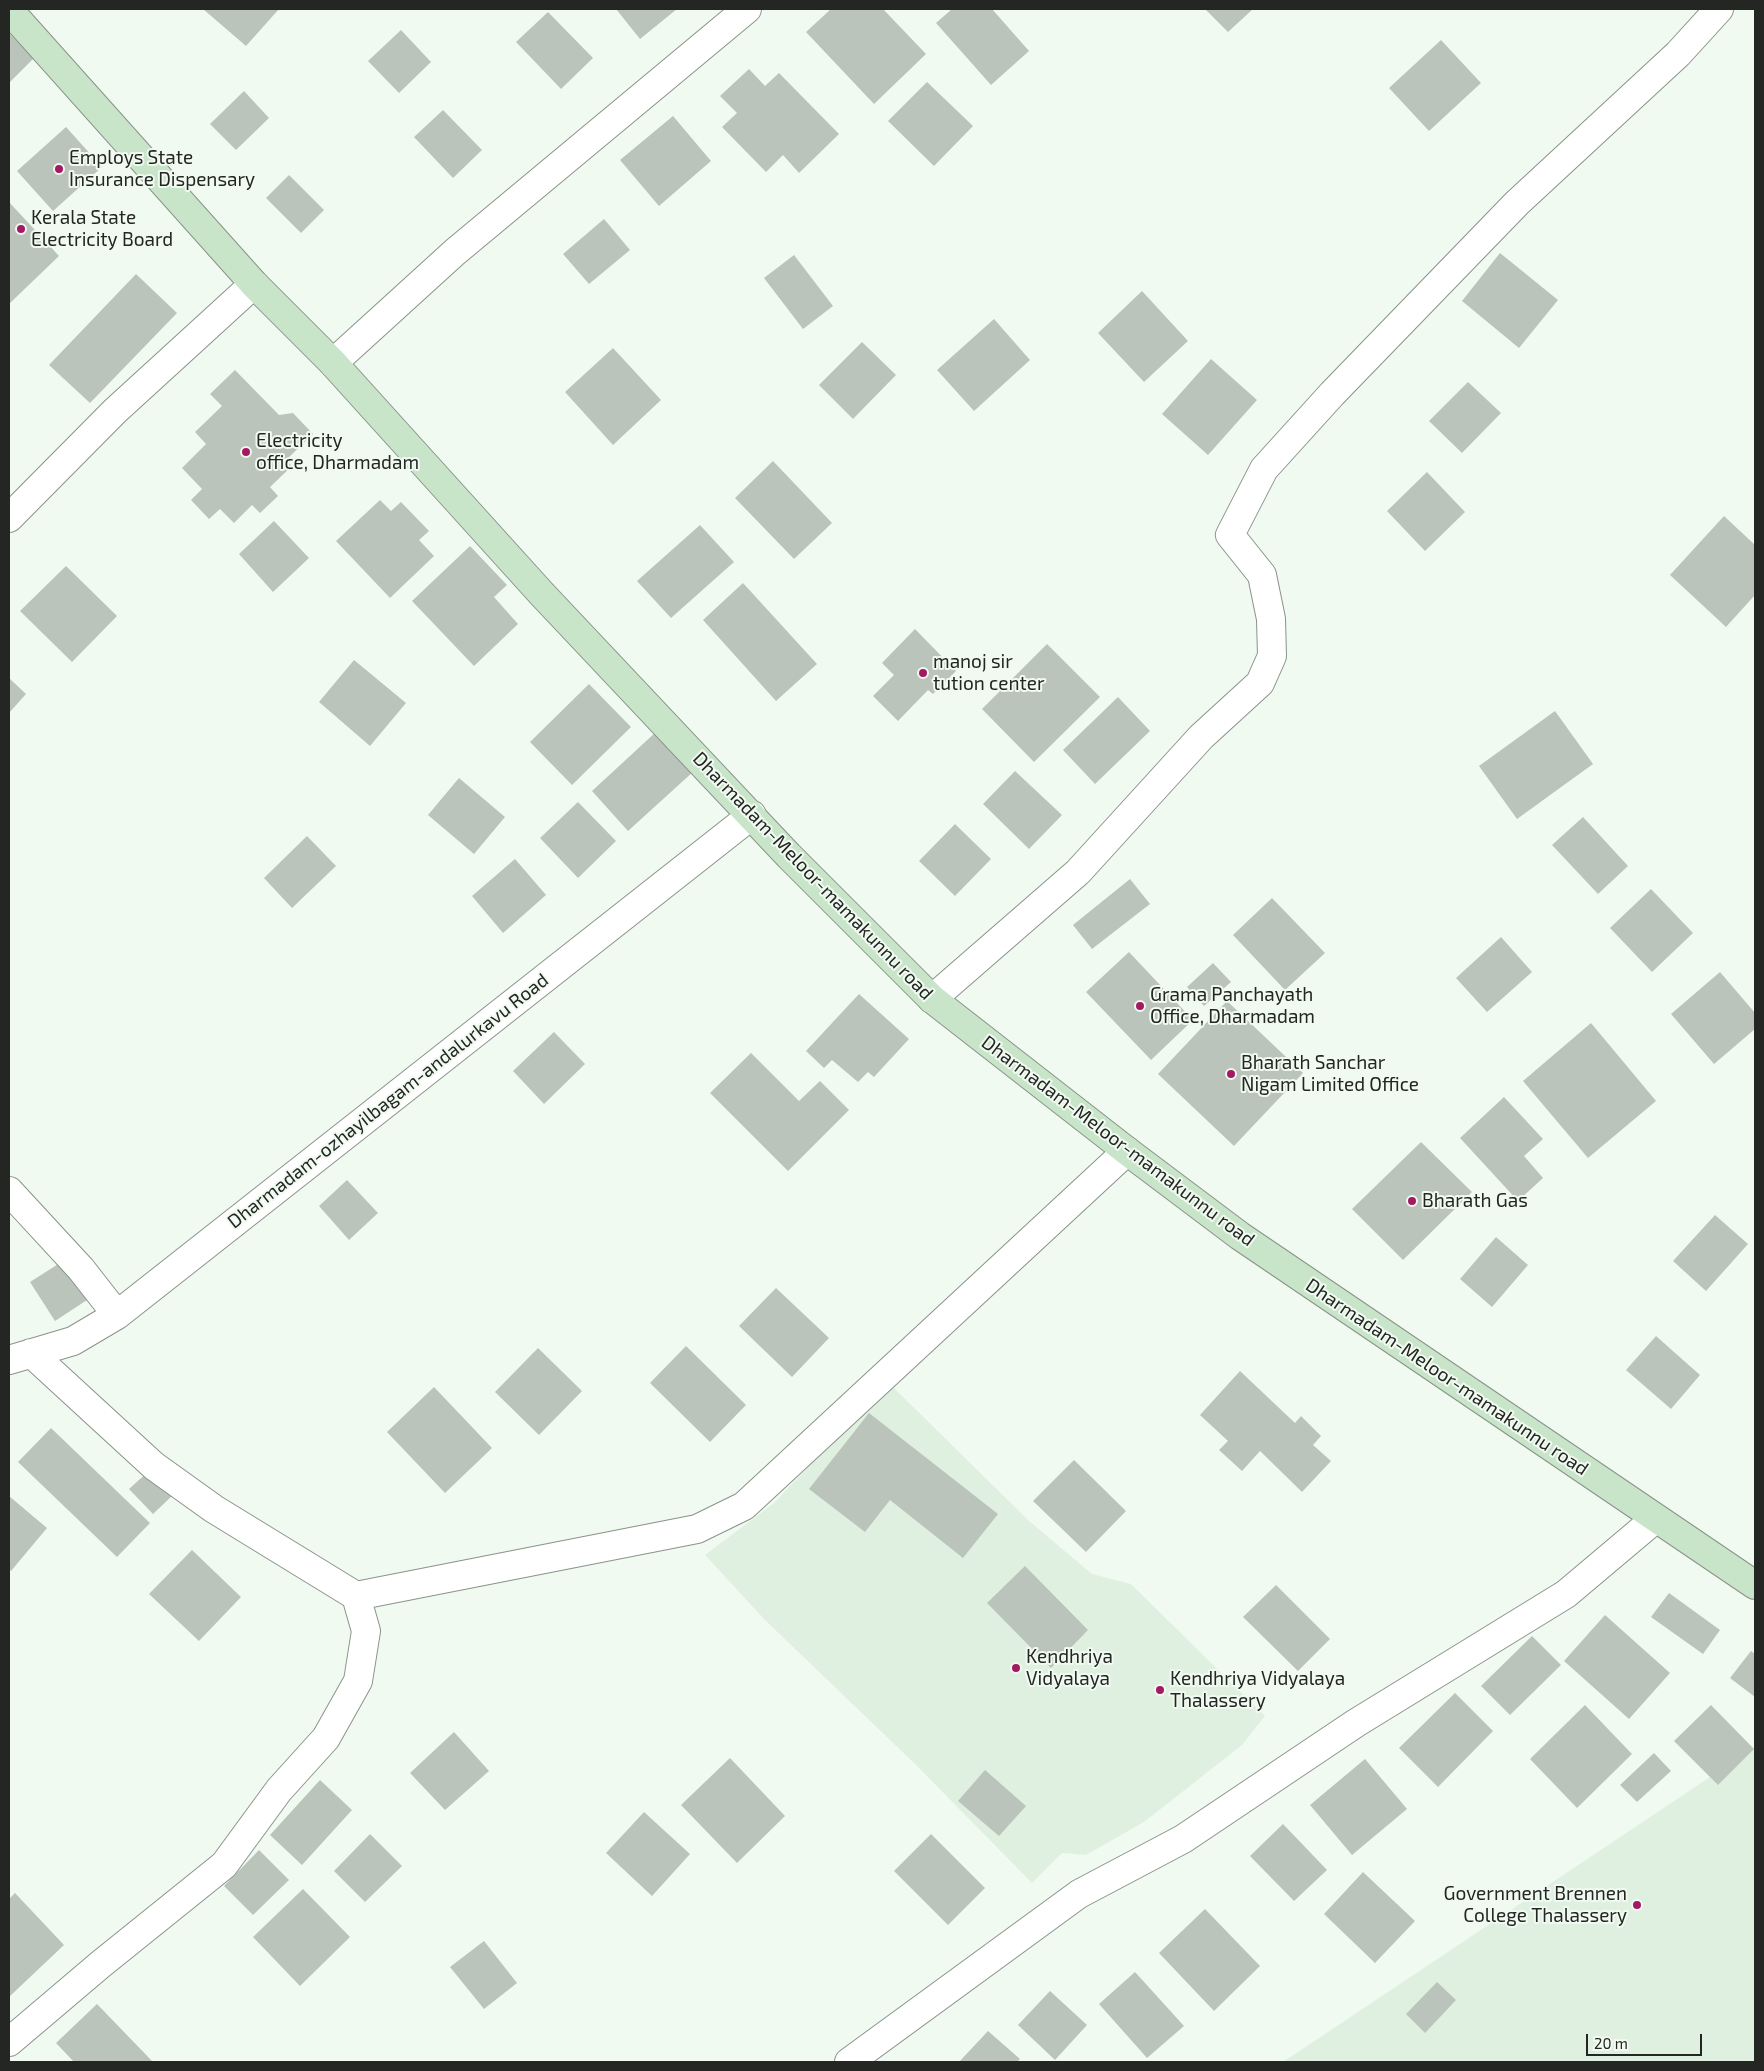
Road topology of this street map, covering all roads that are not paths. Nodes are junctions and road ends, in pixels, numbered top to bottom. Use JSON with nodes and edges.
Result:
{"nodes":[{"id":1,"x":747,"y":9,"type":"edge"},
{"id":2,"x":1719,"y":9,"type":"edge"},
{"id":3,"x":9,"y":10,"type":"edge"},
{"id":4,"x":254,"y":284,"type":"junction"},
{"id":5,"x":333,"y":363,"type":"junction"},
{"id":6,"x":9,"y":518,"type":"edge"},
{"id":7,"x":752,"y":815,"type":"junction"},
{"id":8,"x":932,"y":1000,"type":"junction"},
{"id":9,"x":1127,"y":1152,"type":"junction"},
{"id":10,"x":9,"y":1191,"type":"edge"},
{"id":11,"x":116,"y":1315,"type":"junction"},
{"id":12,"x":20,"y":1357,"type":"edge"},
{"id":13,"x":1656,"y":1519,"type":"junction"},
{"id":14,"x":1755,"y":1585,"type":"edge"},
{"id":15,"x":356,"y":1596,"type":"junction"},
{"id":16,"x":9,"y":2042,"type":"edge"},
{"id":17,"x":849,"y":2062,"type":"edge"}],
"edges":[{"from":1,"to":5,"type":"street"},
{"from":2,"to":8,"type":"street"},
{"from":3,"to":4,"type":"main road","name":"Dharmadam-Meloor-mamakunnu road"},
{"from":4,"to":5,"type":"main road","name":"Dharmadam-Meloor-mamakunnu road"},
{"from":4,"to":6,"type":"street"},
{"from":5,"to":7,"type":"main road","name":"Dharmadam-Meloor-mamakunnu road"},
{"from":7,"to":8,"type":"main road","name":"Dharmadam-Meloor-mamakunnu road"},
{"from":7,"to":11,"type":"street","name":"Dharmadam-ozhayilbagam-andalurkavu Road"},
{"from":8,"to":9,"type":"main road","name":"Dharmadam-Meloor-mamakunnu road"},
{"from":9,"to":13,"type":"main road","name":"Dharmadam-Meloor-mamakunnu road"},
{"from":9,"to":15,"type":"street"},
{"from":10,"to":11,"type":"street"},
{"from":11,"to":12,"type":"street","name":"Dharmadam-ozhayilbagam-andalurkavu Road"},
{"from":12,"to":15,"type":"street"},
{"from":13,"to":14,"type":"main road","name":"Dharmadam-Meloor-mamakunnu road"},
{"from":13,"to":17,"type":"street"},
{"from":15,"to":16,"type":"street"}]}
